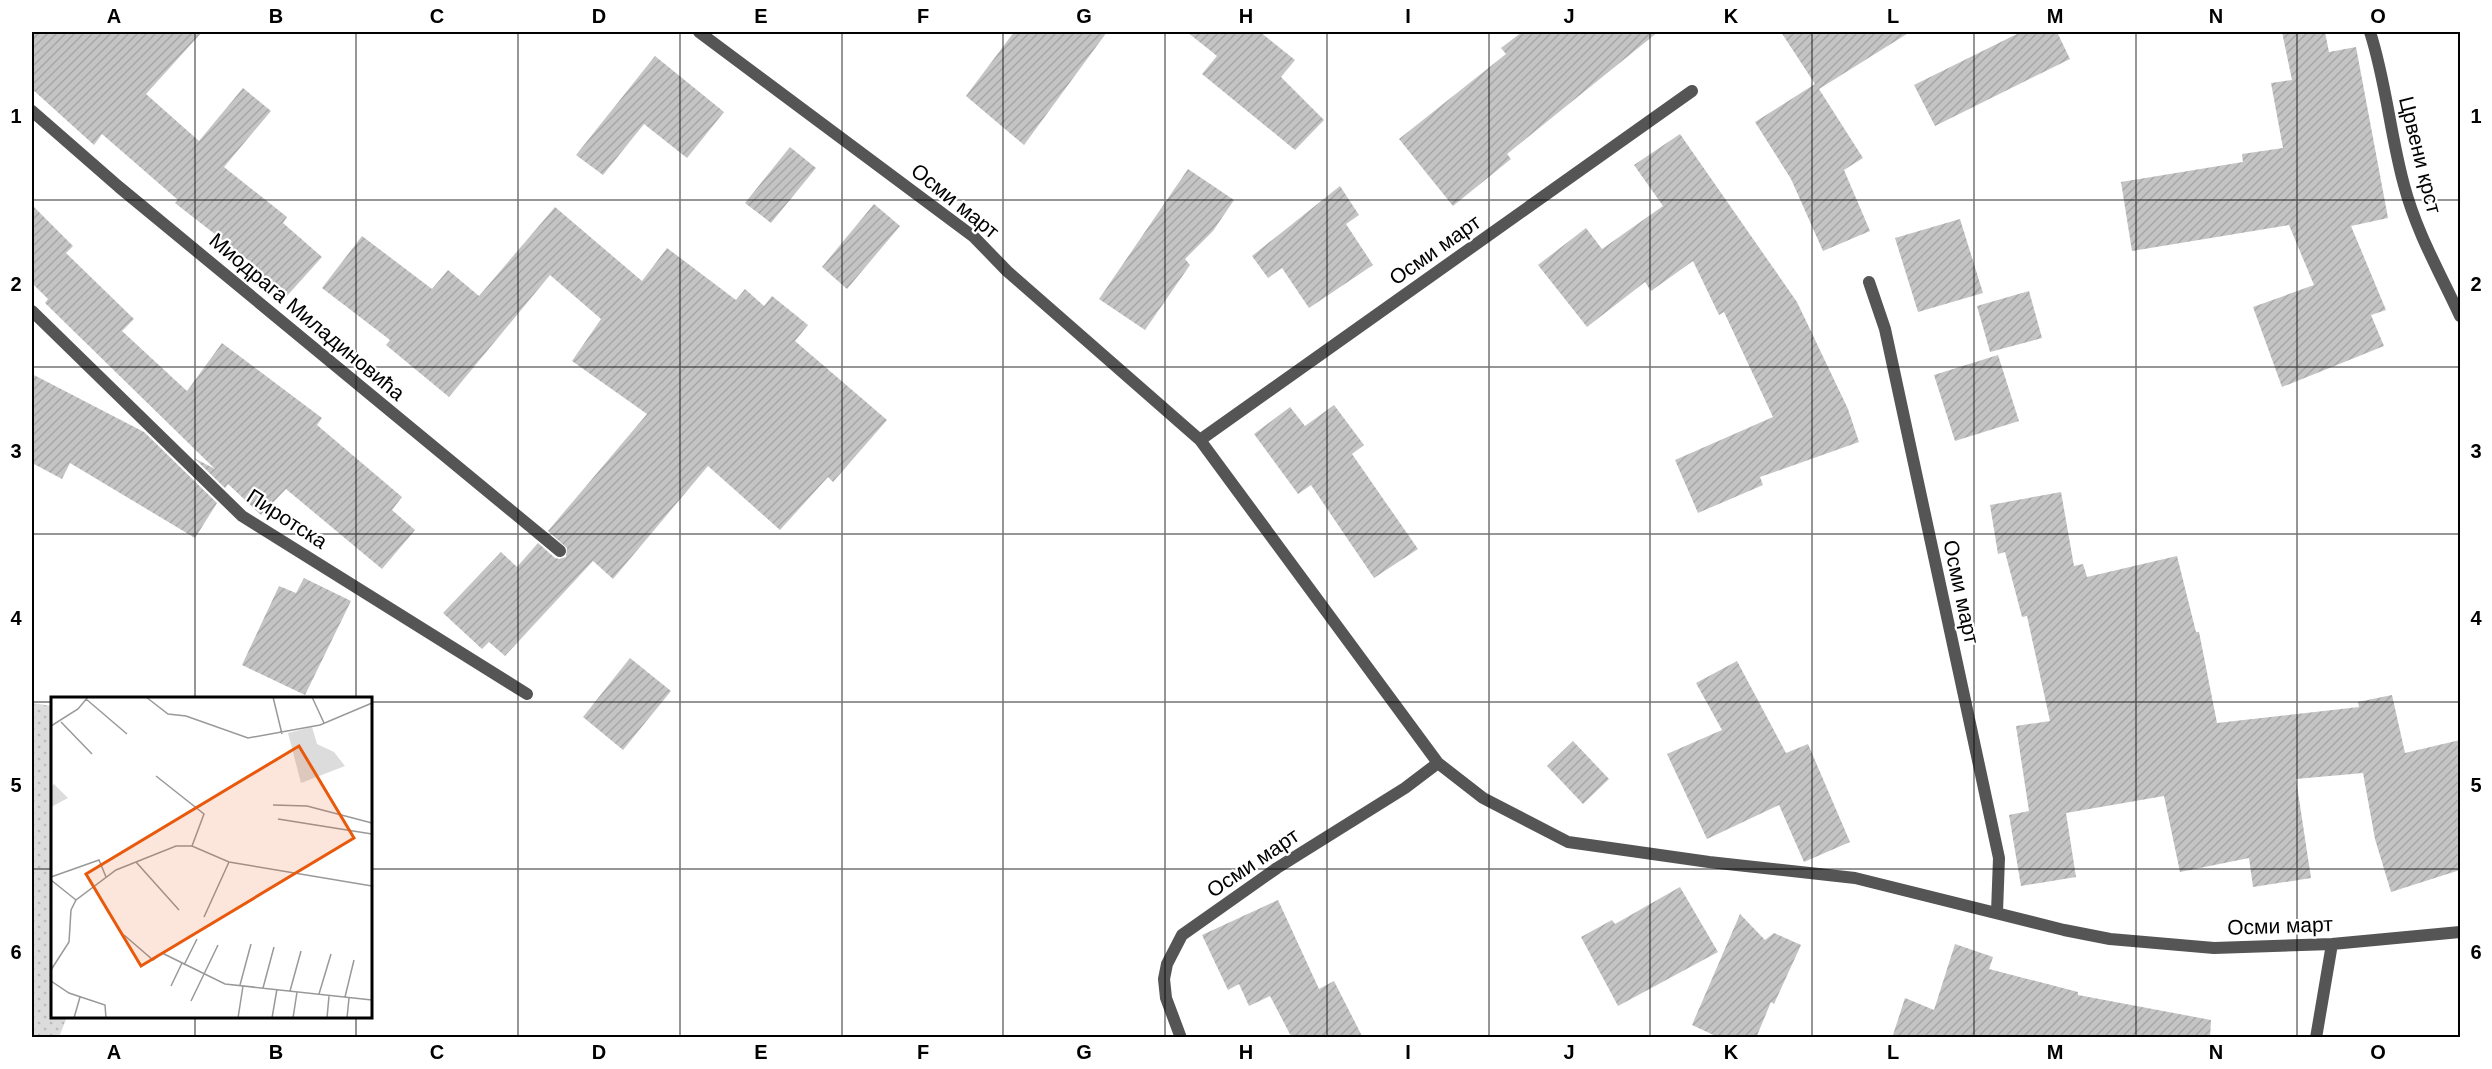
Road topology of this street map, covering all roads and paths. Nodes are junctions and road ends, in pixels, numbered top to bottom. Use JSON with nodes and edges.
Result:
{"nodes":[{"id":1,"x":699,"y":32,"type":"edge"},
{"id":2,"x":2370,"y":32,"type":"edge"},
{"id":3,"x":1692,"y":91,"type":"dead end"},
{"id":4,"x":32,"y":111,"type":"edge"},
{"id":5,"x":1869,"y":282,"type":"dead end"},
{"id":6,"x":32,"y":310,"type":"edge"},
{"id":7,"x":2460,"y":316,"type":"edge"},
{"id":8,"x":1200,"y":440,"type":"junction"},
{"id":9,"x":560,"y":552,"type":"dead end"},
{"id":10,"x":527,"y":694,"type":"dead end"},
{"id":11,"x":1438,"y":763,"type":"junction"},
{"id":12,"x":1996,"y":912,"type":"junction"},
{"id":13,"x":2460,"y":932,"type":"edge"},
{"id":14,"x":2332,"y":944,"type":"junction"},
{"id":15,"x":1181,"y":1038,"type":"edge"},
{"id":16,"x":2316,"y":1038,"type":"edge"}],
"edges":[{"from":1,"to":8,"type":"street","name":"Осми март"},
{"from":2,"to":7,"type":"street","name":"Црвени крст"},
{"from":3,"to":8,"type":"street","name":"Осми март"},
{"from":4,"to":9,"type":"street","name":"Миодрага Миладиновића"},
{"from":5,"to":12,"type":"street","name":"Осми март"},
{"from":6,"to":10,"type":"street","name":"Пиротска"},
{"from":8,"to":11,"type":"street","name":"Осми март"},
{"from":11,"to":12,"type":"street","name":"Осми март"},
{"from":11,"to":15,"type":"street","name":"Осми март"},
{"from":12,"to":14,"type":"street","name":"Осми март"},
{"from":13,"to":14,"type":"street","name":"Осми март"},
{"from":14,"to":16,"type":"street"}]}
